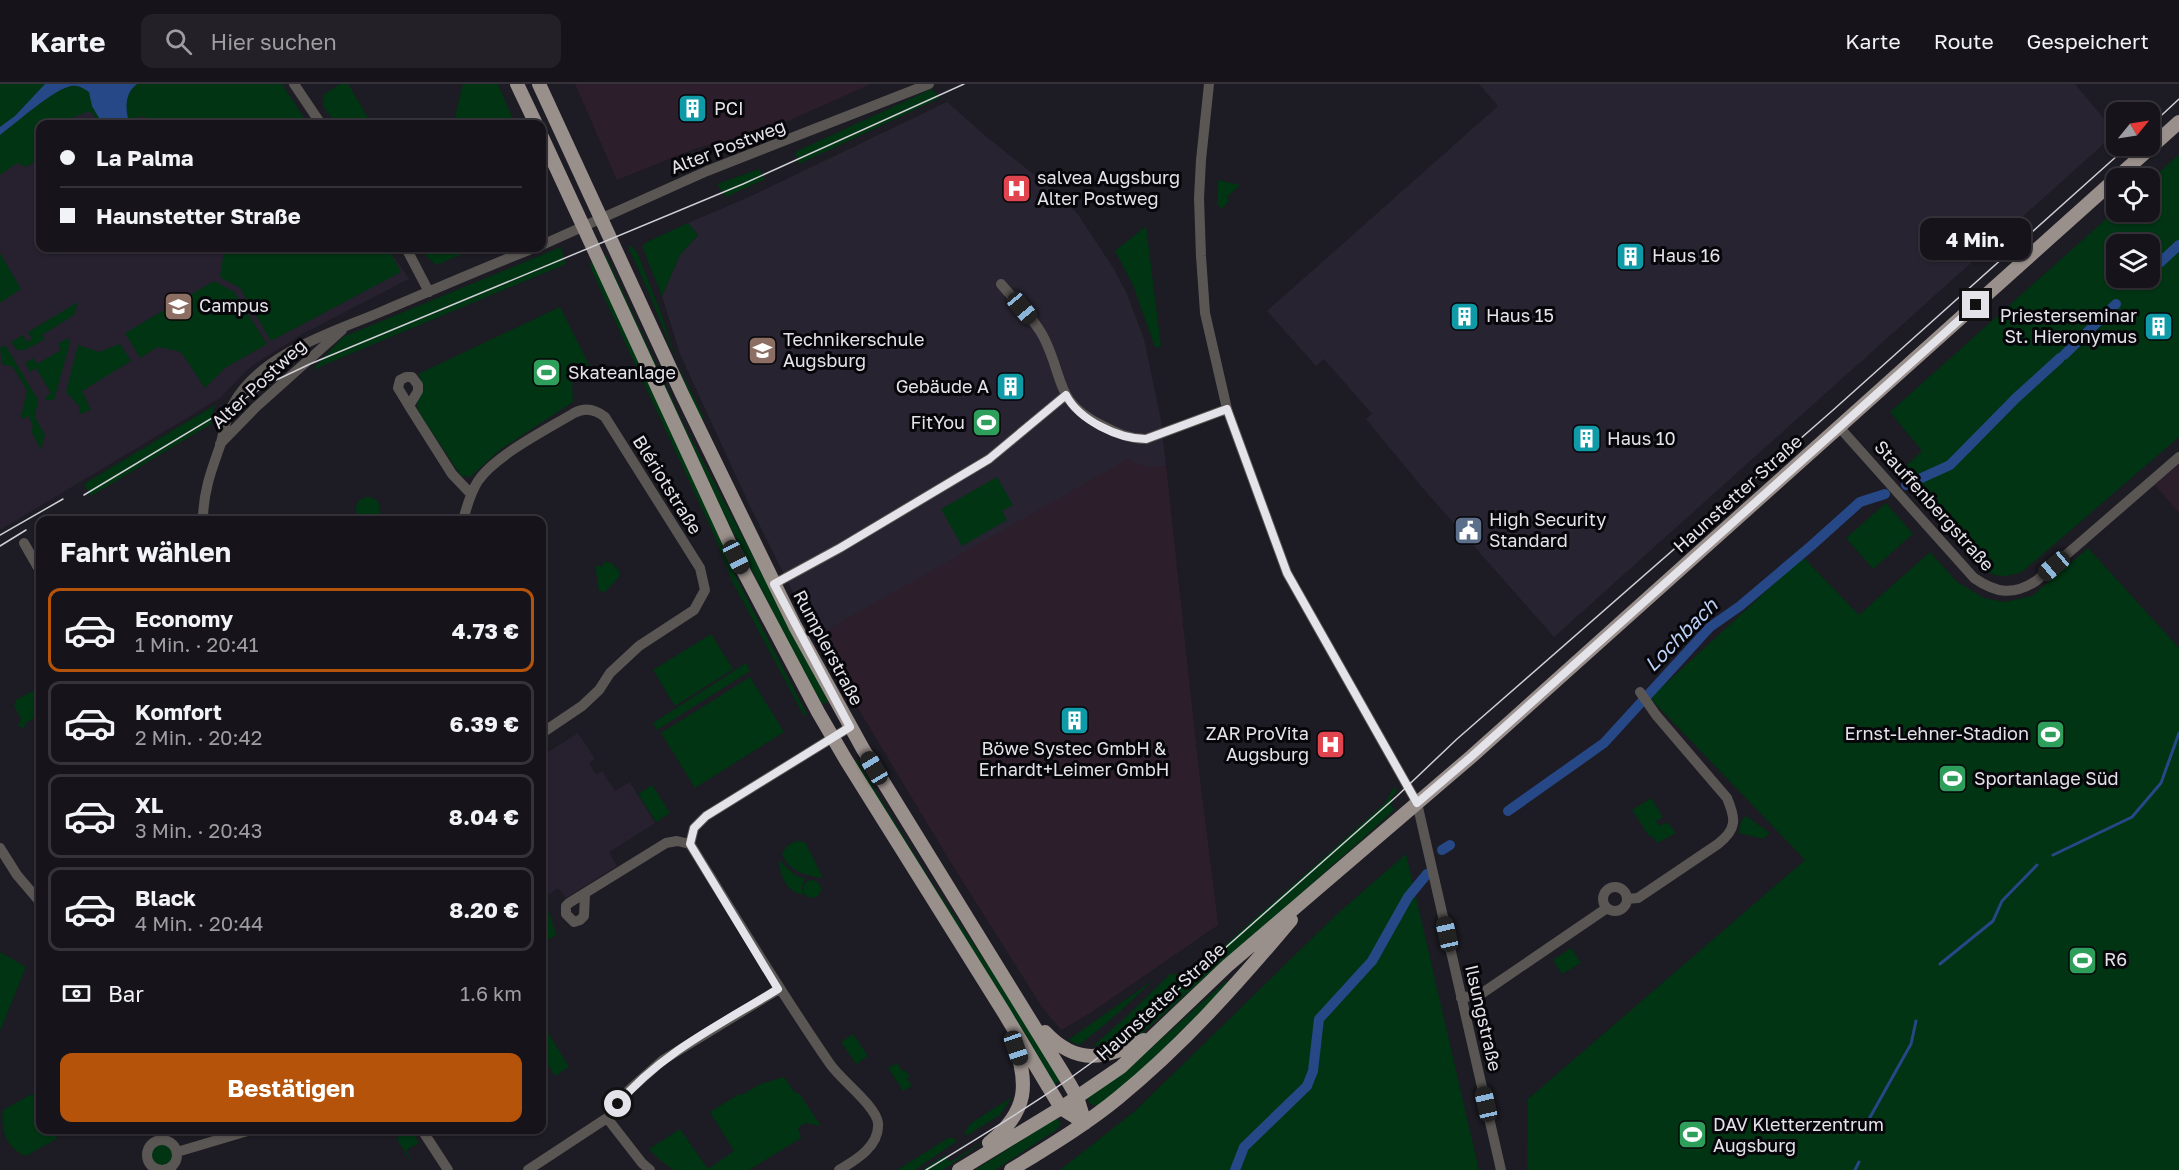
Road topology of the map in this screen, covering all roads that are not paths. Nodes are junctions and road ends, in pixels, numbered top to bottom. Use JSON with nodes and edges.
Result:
{"nodes":[{"id":1,"x":294,"y":84,"type":"edge"},
{"id":2,"x":517,"y":84,"type":"edge"},
{"id":3,"x":539,"y":84,"type":"edge"},
{"id":4,"x":929,"y":84,"type":"edge"},
{"id":5,"x":1209,"y":84,"type":"edge"},
{"id":6,"x":318,"y":120,"type":"edge"},
{"id":7,"x":534,"y":120,"type":"edge"},
{"id":8,"x":2179,"y":122,"type":"edge"},
{"id":9,"x":546,"y":146,"type":"edge"},
{"id":10,"x":601,"y":218,"type":"junction"},
{"id":11,"x":583,"y":227,"type":"junction"},
{"id":12,"x":546,"y":242,"type":"edge"},
{"id":13,"x":408,"y":252,"type":"edge"},
{"id":14,"x":524,"y":252,"type":"edge"},
{"id":15,"x":1001,"y":284,"type":"dead end"},
{"id":16,"x":429,"y":292,"type":"junction"},
{"id":17,"x":346,"y":326,"type":"junction"},
{"id":18,"x":1066,"y":395,"type":"junction"},
{"id":19,"x":409,"y":406,"type":"dead end"},
{"id":20,"x":1227,"y":409,"type":"junction"},
{"id":21,"x":1840,"y":428,"type":"junction"},
{"id":22,"x":220,"y":445,"type":"junction"},
{"id":23,"x":2179,"y":457,"type":"edge"},
{"id":24,"x":471,"y":494,"type":"junction"},
{"id":25,"x":202,"y":516,"type":"edge"},
{"id":26,"x":465,"y":516,"type":"edge"},
{"id":27,"x":24,"y":543,"type":"dead end"},
{"id":28,"x":36,"y":564,"type":"edge"},
{"id":29,"x":774,"y":584,"type":"junction"},
{"id":30,"x":1642,"y":696,"type":"dead end"},
{"id":31,"x":850,"y":727,"type":"junction"},
{"id":32,"x":546,"y":730,"type":"edge"},
{"id":33,"x":832,"y":736,"type":"junction"},
{"id":34,"x":1417,"y":803,"type":"junction"},
{"id":35,"x":690,"y":844,"type":"junction"},
{"id":36,"x":0,"y":848,"type":"edge"},
{"id":37,"x":1318,"y":888,"type":"junction"},
{"id":38,"x":585,"y":894,"type":"dead end"},
{"id":39,"x":36,"y":897,"type":"edge"},
{"id":40,"x":1627,"y":899,"type":"junction"},
{"id":41,"x":1607,"y":908,"type":"junction"},
{"id":42,"x":778,"y":989,"type":"junction"},
{"id":43,"x":1461,"y":998,"type":"junction"},
{"id":44,"x":1003,"y":1011,"type":"junction"},
{"id":45,"x":1025,"y":1011,"type":"junction"},
{"id":46,"x":1154,"y":1036,"type":"junction"},
{"id":47,"x":1077,"y":1097,"type":"junction"},
{"id":48,"x":1061,"y":1108,"type":"junction"},
{"id":49,"x":607,"y":1118,"type":"junction"},
{"id":50,"x":1085,"y":1123,"type":"junction"},
{"id":51,"x":238,"y":1134,"type":"edge"},
{"id":52,"x":425,"y":1134,"type":"edge"},
{"id":53,"x":177,"y":1152,"type":"junction"},
{"id":54,"x":160,"y":1170,"type":"edge"},
{"id":55,"x":448,"y":1170,"type":"edge"},
{"id":56,"x":528,"y":1170,"type":"edge"},
{"id":57,"x":650,"y":1170,"type":"edge"},
{"id":58,"x":839,"y":1170,"type":"edge"},
{"id":59,"x":958,"y":1170,"type":"edge"},
{"id":60,"x":1011,"y":1170,"type":"edge"},
{"id":61,"x":1501,"y":1170,"type":"edge"}],
"edges":[{"from":1,"to":6,"type":"street"},
{"from":2,"to":7,"type":"main road"},
{"from":3,"to":10,"type":"main road","name":"Rumplerstraße"},
{"from":4,"to":10,"type":"street","name":"Alter Postweg"},
{"from":5,"to":20,"type":"street","name":"Ilsungstraße"},
{"from":8,"to":21,"type":"main road","name":"Haunstetter Straße"},
{"from":9,"to":11,"type":"main road"},
{"from":10,"to":11,"type":"street","name":"Alter Postweg"},
{"from":10,"to":29,"type":"main road","name":"Rumplerstraße"},
{"from":11,"to":12,"type":"street","name":"Alter Postweg"},
{"from":11,"to":33,"type":"main road"},
{"from":13,"to":16,"type":"street"},
{"from":14,"to":16,"type":"street","name":"Alter Postweg"},
{"from":15,"to":18,"type":"street"},
{"from":16,"to":17,"type":"street","name":"Alter Postweg"},
{"from":17,"to":22,"type":"street","name":"Alter Postweg"},
{"from":17,"to":22,"type":"street","name":"Alter Postweg"},
{"from":18,"to":20,"type":"street"},
{"from":18,"to":29,"type":"street"},
{"from":19,"to":24,"type":"street"},
{"from":20,"to":34,"type":"street","name":"Ilsungstraße"},
{"from":21,"to":23,"type":"street","name":"Stauffenbergstraße"},
{"from":21,"to":34,"type":"main road","name":"Haunstetter Straße"},
{"from":22,"to":25,"type":"street"},
{"from":24,"to":26,"type":"street","name":"Blériotstraße"},
{"from":24,"to":32,"type":"street","name":"Blériotstraße"},
{"from":27,"to":28,"type":"street"},
{"from":29,"to":31,"type":"main road","name":"Rumplerstraße"},
{"from":30,"to":40,"type":"street"},
{"from":31,"to":33,"type":"street"},
{"from":31,"to":45,"type":"main road","name":"Rumplerstraße"},
{"from":33,"to":35,"type":"street"},
{"from":33,"to":44,"type":"main road"},
{"from":34,"to":37,"type":"main road","name":"Haunstetter Straße"},
{"from":34,"to":43,"type":"street","name":"Ilsungstraße"},
{"from":35,"to":38,"type":"street"},
{"from":35,"to":42,"type":"street"},
{"from":36,"to":39,"type":"street"},
{"from":37,"to":46,"type":"main road","name":"Haunstetter Straße"},
{"from":37,"to":50,"type":"main road","name":"Haunstetter Straße"},
{"from":40,"to":41,"type":"street"},
{"from":40,"to":41,"type":"street"},
{"from":41,"to":43,"type":"street"},
{"from":42,"to":49,"type":"street"},
{"from":42,"to":58,"type":"street"},
{"from":43,"to":61,"type":"street","name":"Ilsungstraße"},
{"from":44,"to":48,"type":"main road"},
{"from":44,"to":59,"type":"main road"},
{"from":45,"to":46,"type":"main road","name":"Rumplerstraße"},
{"from":45,"to":47,"type":"main road","name":"Rumplerstraße"},
{"from":46,"to":47,"type":"main road","name":"Haunstetter Straße"},
{"from":47,"to":48,"type":"main road","name":"Haunstetter Straße"},
{"from":47,"to":50,"type":"main road","name":"Rumplerstraße"},
{"from":48,"to":50,"type":"main road"},
{"from":48,"to":59,"type":"main road","name":"Haunstetter Straße"},
{"from":49,"to":56,"type":"street"},
{"from":49,"to":57,"type":"street"},
{"from":50,"to":60,"type":"main road","name":"Haunstetter Straße"},
{"from":51,"to":53,"type":"street"},
{"from":52,"to":55,"type":"street"},
{"from":53,"to":54,"type":"street"},
{"from":53,"to":54,"type":"street"}]}
